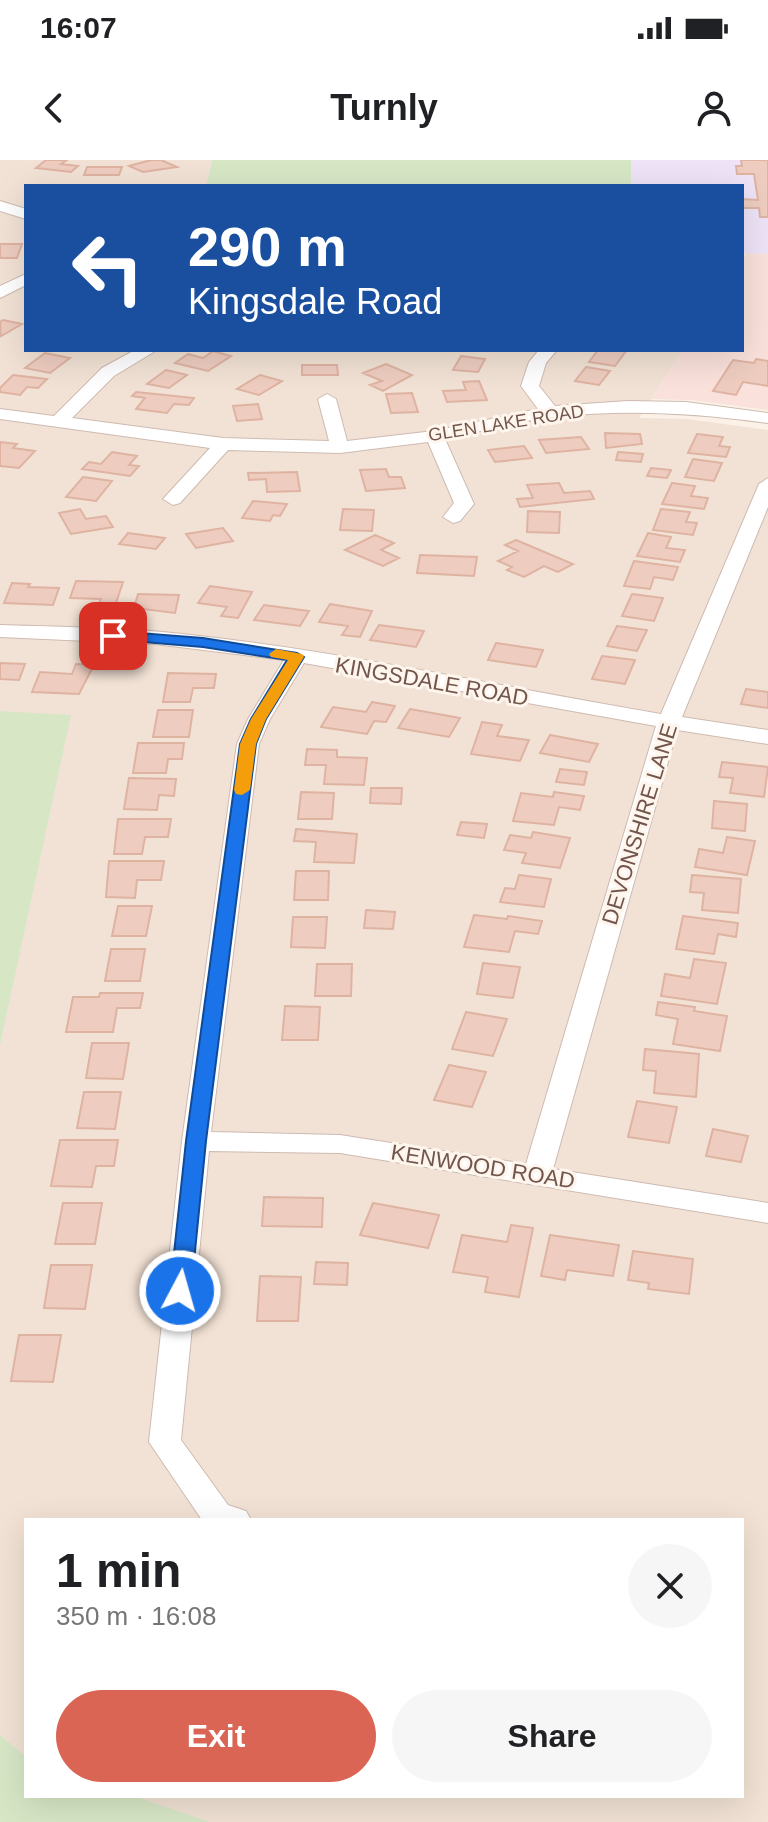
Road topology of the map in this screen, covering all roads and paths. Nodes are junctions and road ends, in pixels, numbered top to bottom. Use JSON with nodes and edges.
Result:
{"nodes":[{"id":1,"x":0,"y":206,"type":"edge"},
{"id":2,"x":24,"y":213,"type":"edge"},
{"id":3,"x":24,"y":280,"type":"edge"},
{"id":4,"x":0,"y":293,"type":"edge"},
{"id":5,"x":144,"y":352,"type":"edge"},
{"id":6,"x":546,"y":352,"type":"edge"},
{"id":7,"x":327,"y":399,"type":"dead end"},
{"id":8,"x":550,"y":412,"type":"junction"},
{"id":9,"x":0,"y":414,"type":"edge"},
{"id":10,"x":768,"y":418,"type":"edge"},
{"id":11,"x":58,"y":422,"type":"junction"},
{"id":12,"x":434,"y":436,"type":"junction"},
{"id":13,"x":223,"y":444,"type":"junction"},
{"id":14,"x":340,"y":447,"type":"junction"},
{"id":15,"x":768,"y":484,"type":"edge"},
{"id":16,"x":173,"y":499,"type":"dead end"},
{"id":17,"x":453,"y":517,"type":"dead end"},
{"id":18,"x":0,"y":631,"type":"edge"},
{"id":19,"x":297,"y":657,"type":"junction"},
{"id":20,"x":668,"y":724,"type":"junction"},
{"id":21,"x":768,"y":737,"type":"edge"},
{"id":22,"x":196,"y":1141,"type":"junction"},
{"id":23,"x":537,"y":1174,"type":"junction"},
{"id":24,"x":768,"y":1213,"type":"edge"},
{"id":25,"x":227,"y":1518,"type":"edge"}],
"edges":[{"from":1,"to":2,"type":"street"},
{"from":3,"to":4,"type":"street"},
{"from":5,"to":11,"type":"street"},
{"from":6,"to":8,"type":"street"},
{"from":7,"to":14,"type":"street"},
{"from":8,"to":10,"type":"street","name":"GLEN LAKE ROAD"},
{"from":8,"to":12,"type":"street","name":"GLEN LAKE ROAD"},
{"from":9,"to":11,"type":"street","name":"GLEN LAKE ROAD"},
{"from":11,"to":13,"type":"street","name":"GLEN LAKE ROAD"},
{"from":12,"to":14,"type":"street","name":"GLEN LAKE ROAD"},
{"from":12,"to":17,"type":"street"},
{"from":13,"to":14,"type":"street","name":"GLEN LAKE ROAD"},
{"from":13,"to":16,"type":"street"},
{"from":15,"to":20,"type":"street","name":"DEVONSHIRE LANE"},
{"from":18,"to":19,"type":"street","name":"KINGSDALE ROAD"},
{"from":19,"to":20,"type":"street","name":"KINGSDALE ROAD"},
{"from":19,"to":22,"type":"street"},
{"from":20,"to":21,"type":"street","name":"KINGSDALE ROAD"},
{"from":20,"to":23,"type":"street","name":"DEVONSHIRE LANE"},
{"from":22,"to":23,"type":"street","name":"KENWOOD ROAD"},
{"from":22,"to":25,"type":"street"},
{"from":23,"to":24,"type":"street","name":"KENWOOD ROAD"}]}
